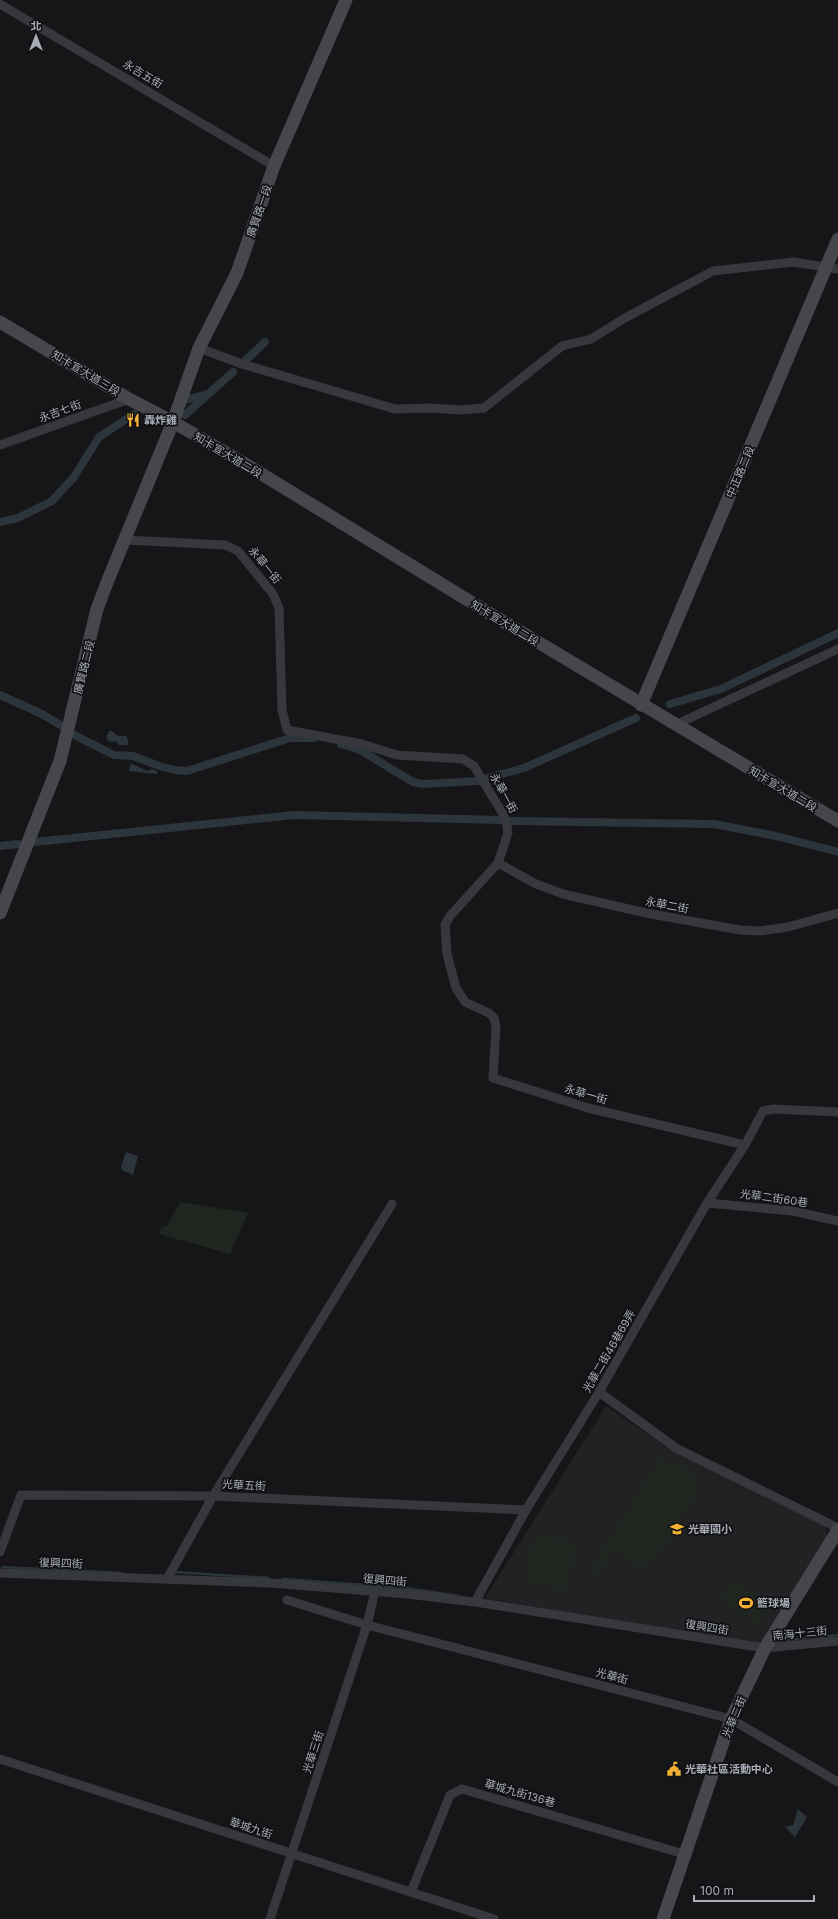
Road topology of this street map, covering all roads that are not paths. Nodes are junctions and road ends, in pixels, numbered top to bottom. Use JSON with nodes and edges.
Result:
{"nodes":[{"id":1,"x":346,"y":0,"type":"edge"},
{"id":2,"x":0,"y":4,"type":"edge"},
{"id":3,"x":274,"y":166,"type":"junction"},
{"id":4,"x":838,"y":239,"type":"edge"},
{"id":5,"x":832,"y":268,"type":"edge"},
{"id":6,"x":0,"y":322,"type":"edge"},
{"id":7,"x":199,"y":348,"type":"junction"},
{"id":8,"x":129,"y":399,"type":"junction"},
{"id":9,"x":172,"y":422,"type":"junction"},
{"id":10,"x":0,"y":445,"type":"edge"},
{"id":11,"x":125,"y":540,"type":"junction"},
{"id":12,"x":838,"y":649,"type":"edge"},
{"id":13,"x":641,"y":705,"type":"junction"},
{"id":14,"x":675,"y":725,"type":"junction"},
{"id":15,"x":838,"y":821,"type":"edge"},
{"id":16,"x":498,"y":863,"type":"junction"},
{"id":17,"x":0,"y":911,"type":"edge"},
{"id":18,"x":838,"y":913,"type":"edge"},
{"id":19,"x":838,"y":1112,"type":"edge"},
{"id":20,"x":745,"y":1145,"type":"junction"},
{"id":21,"x":707,"y":1203,"type":"junction"},
{"id":22,"x":392,"y":1204,"type":"dead end"},
{"id":23,"x":838,"y":1221,"type":"edge"},
{"id":24,"x":599,"y":1392,"type":"junction"},
{"id":25,"x":213,"y":1496,"type":"junction"},
{"id":26,"x":526,"y":1510,"type":"junction"},
{"id":27,"x":838,"y":1529,"type":"edge"},
{"id":28,"x":0,"y":1552,"type":"edge"},
{"id":29,"x":0,"y":1573,"type":"edge"},
{"id":30,"x":167,"y":1579,"type":"junction"},
{"id":31,"x":375,"y":1591,"type":"junction"},
{"id":32,"x":287,"y":1600,"type":"dead end"},
{"id":33,"x":475,"y":1602,"type":"junction"},
{"id":34,"x":367,"y":1625,"type":"junction"},
{"id":35,"x":838,"y":1641,"type":"edge"},
{"id":36,"x":765,"y":1648,"type":"junction"},
{"id":37,"x":731,"y":1720,"type":"junction"},
{"id":38,"x":0,"y":1759,"type":"edge"},
{"id":39,"x":838,"y":1782,"type":"edge"},
{"id":40,"x":292,"y":1854,"type":"junction"},
{"id":41,"x":684,"y":1854,"type":"junction"},
{"id":42,"x":411,"y":1892,"type":"junction"},
{"id":43,"x":270,"y":1919,"type":"edge"},
{"id":44,"x":494,"y":1919,"type":"edge"},
{"id":45,"x":663,"y":1919,"type":"edge"}],
"edges":[{"from":1,"to":3,"type":"street","name":"廣賢路一段"},
{"from":2,"to":3,"type":"street","name":"永吉五街"},
{"from":3,"to":7,"type":"street","name":"廣賢路一段"},
{"from":4,"to":5,"type":"street","name":"中正路二段"},
{"from":5,"to":7,"type":"street"},
{"from":5,"to":13,"type":"street","name":"中正路二段"},
{"from":6,"to":8,"type":"street","name":"知卡宣大道三段"},
{"from":7,"to":9,"type":"street","name":"廣賢路一段"},
{"from":8,"to":9,"type":"street","name":"知卡宣大道三段"},
{"from":8,"to":10,"type":"street","name":"永吉七街"},
{"from":9,"to":11,"type":"street","name":"廣賢路二段"},
{"from":9,"to":13,"type":"street","name":"知卡宣大道二段"},
{"from":11,"to":16,"type":"street","name":"永華一街"},
{"from":11,"to":17,"type":"street","name":"廣賢路二段"},
{"from":12,"to":14,"type":"street"},
{"from":13,"to":14,"type":"street","name":"知卡宣大道二段"},
{"from":14,"to":15,"type":"street","name":"知卡宣大道二段"},
{"from":16,"to":18,"type":"street","name":"永華二街"},
{"from":16,"to":20,"type":"street","name":"永華一街"},
{"from":19,"to":20,"type":"street","name":"光華二街46巷69弄"},
{"from":20,"to":21,"type":"street","name":"光華二街46巷69弄"},
{"from":21,"to":23,"type":"street","name":"光華二街60巷"},
{"from":21,"to":24,"type":"street","name":"光華二街46巷69弄"},
{"from":22,"to":25,"type":"street"},
{"from":24,"to":26,"type":"street","name":"光華二街46巷69弄"},
{"from":24,"to":27,"type":"street"},
{"from":25,"to":26,"type":"street","name":"光華五街"},
{"from":25,"to":28,"type":"street","name":"光華五街"},
{"from":25,"to":30,"type":"street"},
{"from":26,"to":33,"type":"street","name":"光華二街46巷69弄"},
{"from":27,"to":36,"type":"street","name":"光華二街"},
{"from":29,"to":30,"type":"street","name":"復興四街"},
{"from":30,"to":31,"type":"street","name":"復興四街"},
{"from":31,"to":33,"type":"street","name":"復興四街"},
{"from":31,"to":34,"type":"street","name":"光華三街"},
{"from":32,"to":34,"type":"street","name":"光華街"},
{"from":33,"to":36,"type":"street","name":"復興四街"},
{"from":34,"to":37,"type":"street","name":"光華街"},
{"from":34,"to":40,"type":"street","name":"光華三街"},
{"from":35,"to":36,"type":"street","name":"南海十三街"},
{"from":36,"to":37,"type":"street","name":"光華二街"},
{"from":37,"to":39,"type":"street","name":"光華街"},
{"from":37,"to":41,"type":"street","name":"光華二街"},
{"from":38,"to":40,"type":"street","name":"華城九街"},
{"from":40,"to":42,"type":"street","name":"華城九街"},
{"from":40,"to":43,"type":"street","name":"光華三街"},
{"from":41,"to":42,"type":"street","name":"華城九街136巷"},
{"from":41,"to":45,"type":"street","name":"光華二街"},
{"from":42,"to":44,"type":"street","name":"華城九街"}]}
